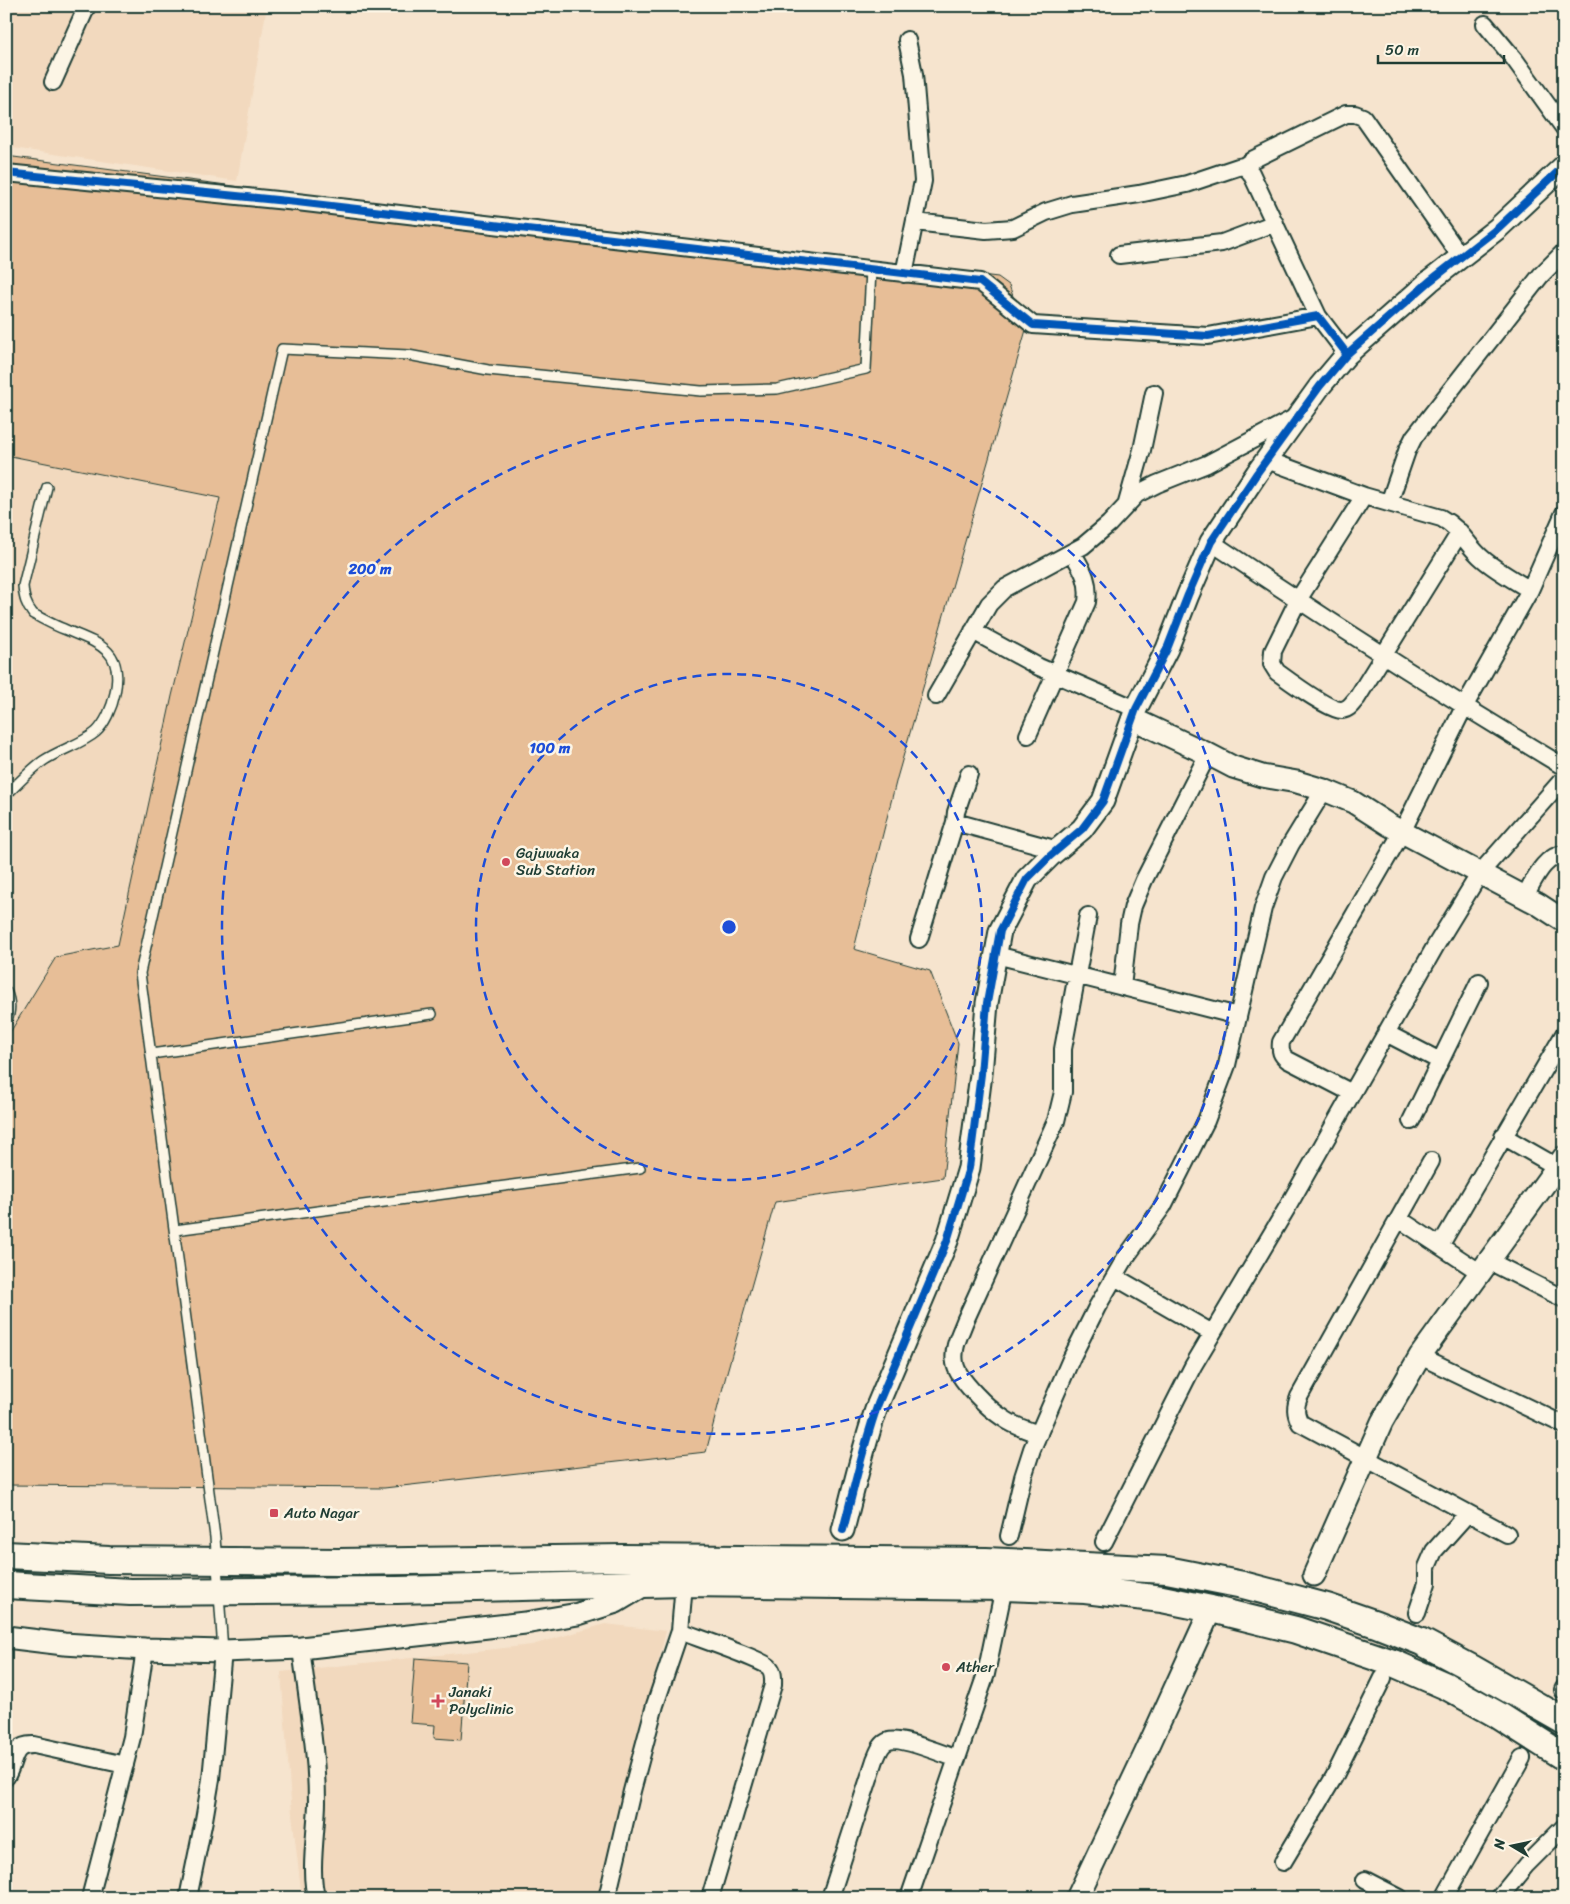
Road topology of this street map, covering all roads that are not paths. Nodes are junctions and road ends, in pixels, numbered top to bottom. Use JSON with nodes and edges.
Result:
{"nodes":[{"id":1,"x":87,"y":6,"type":"edge"},
{"id":2,"x":1485,"y":24,"type":"dead end"},
{"id":3,"x":907,"y":40,"type":"dead end"},
{"id":4,"x":53,"y":82,"type":"dead end"},
{"id":5,"x":1564,"y":128,"type":"edge"},
{"id":6,"x":1244,"y":166,"type":"junction"},
{"id":7,"x":1564,"y":166,"type":"edge"},
{"id":8,"x":6,"y":173,"type":"edge"},
{"id":9,"x":915,"y":222,"type":"junction"},
{"id":10,"x":1275,"y":222,"type":"junction"},
{"id":11,"x":1564,"y":252,"type":"edge"},
{"id":12,"x":1119,"y":255,"type":"dead end"},
{"id":13,"x":1461,"y":257,"type":"junction"},
{"id":14,"x":871,"y":270,"type":"junction"},
{"id":15,"x":904,"y":274,"type":"junction"},
{"id":16,"x":1318,"y":316,"type":"junction"},
{"id":17,"x":1347,"y":354,"type":"junction"},
{"id":18,"x":1154,"y":393,"type":"dead end"},
{"id":19,"x":1299,"y":415,"type":"junction"},
{"id":20,"x":1267,"y":460,"type":"junction"},
{"id":21,"x":47,"y":487,"type":"dead end"},
{"id":22,"x":1364,"y":496,"type":"junction"},
{"id":23,"x":1389,"y":503,"type":"junction"},
{"id":24,"x":1126,"y":505,"type":"junction"},
{"id":25,"x":1562,"y":522,"type":"edge"},
{"id":26,"x":1460,"y":532,"type":"junction"},
{"id":27,"x":1211,"y":542,"type":"junction"},
{"id":28,"x":1072,"y":552,"type":"junction"},
{"id":29,"x":1530,"y":590,"type":"junction"},
{"id":30,"x":1298,"y":600,"type":"junction"},
{"id":31,"x":973,"y":631,"type":"junction"},
{"id":32,"x":1382,"y":654,"type":"junction"},
{"id":33,"x":1055,"y":674,"type":"junction"},
{"id":34,"x":936,"y":696,"type":"dead end"},
{"id":35,"x":1464,"y":707,"type":"junction"},
{"id":36,"x":1135,"y":714,"type":"junction"},
{"id":37,"x":1028,"y":735,"type":"dead end"},
{"id":38,"x":1208,"y":754,"type":"junction"},
{"id":39,"x":1564,"y":767,"type":"edge"},
{"id":40,"x":968,"y":774,"type":"dead end"},
{"id":41,"x":1564,"y":778,"type":"edge"},
{"id":42,"x":1324,"y":790,"type":"junction"},
{"id":43,"x":6,"y":795,"type":"edge"},
{"id":44,"x":955,"y":822,"type":"junction"},
{"id":45,"x":1402,"y":832,"type":"junction"},
{"id":46,"x":1058,"y":850,"type":"junction"},
{"id":47,"x":1564,"y":854,"type":"edge"},
{"id":48,"x":1480,"y":873,"type":"junction"},
{"id":49,"x":1524,"y":897,"type":"junction"},
{"id":50,"x":1088,"y":916,"type":"dead end"},
{"id":51,"x":1564,"y":921,"type":"edge"},
{"id":52,"x":919,"y":939,"type":"dead end"},
{"id":53,"x":996,"y":955,"type":"junction"},
{"id":54,"x":1078,"y":976,"type":"junction"},
{"id":55,"x":1479,"y":982,"type":"dead end"},
{"id":56,"x":1122,"y":987,"type":"junction"},
{"id":57,"x":6,"y":991,"type":"edge"},
{"id":58,"x":432,"y":1014,"type":"dead end"},
{"id":59,"x":1238,"y":1016,"type":"junction"},
{"id":60,"x":6,"y":1022,"type":"edge"},
{"id":61,"x":1386,"y":1033,"type":"junction"},
{"id":62,"x":1564,"y":1034,"type":"edge"},
{"id":63,"x":151,"y":1054,"type":"junction"},
{"id":64,"x":1440,"y":1061,"type":"junction"},
{"id":65,"x":1352,"y":1093,"type":"junction"},
{"id":66,"x":1411,"y":1121,"type":"dead end"},
{"id":67,"x":1503,"y":1136,"type":"junction"},
{"id":68,"x":1431,"y":1161,"type":"dead end"},
{"id":69,"x":1561,"y":1162,"type":"edge"},
{"id":70,"x":640,"y":1168,"type":"dead end"},
{"id":71,"x":1398,"y":1219,"type":"junction"},
{"id":72,"x":175,"y":1230,"type":"junction"},
{"id":73,"x":1440,"y":1246,"type":"junction"},
{"id":74,"x":1485,"y":1267,"type":"junction"},
{"id":75,"x":1114,"y":1277,"type":"junction"},
{"id":76,"x":1564,"y":1299,"type":"edge"},
{"id":77,"x":1212,"y":1333,"type":"junction"},
{"id":78,"x":1420,"y":1356,"type":"junction"},
{"id":79,"x":1564,"y":1425,"type":"edge"},
{"id":80,"x":1039,"y":1434,"type":"junction"},
{"id":81,"x":1366,"y":1458,"type":"junction"},
{"id":82,"x":1468,"y":1513,"type":"junction"},
{"id":83,"x":843,"y":1530,"type":"dead end"},
{"id":84,"x":1507,"y":1534,"type":"dead end"},
{"id":85,"x":1009,"y":1536,"type":"dead end"},
{"id":86,"x":1104,"y":1542,"type":"dead end"},
{"id":87,"x":6,"y":1554,"type":"edge"},
{"id":88,"x":217,"y":1561,"type":"junction"},
{"id":89,"x":1314,"y":1575,"type":"dead end"},
{"id":90,"x":684,"y":1583,"type":"junction"},
{"id":91,"x":646,"y":1584,"type":"junction"},
{"id":92,"x":6,"y":1585,"type":"edge"},
{"id":93,"x":1004,"y":1587,"type":"junction"},
{"id":94,"x":220,"y":1591,"type":"junction"},
{"id":95,"x":1211,"y":1608,"type":"junction"},
{"id":96,"x":1417,"y":1613,"type":"dead end"},
{"id":97,"x":680,"y":1631,"type":"junction"},
{"id":98,"x":6,"y":1637,"type":"edge"},
{"id":99,"x":301,"y":1648,"type":"junction"},
{"id":100,"x":145,"y":1650,"type":"junction"},
{"id":101,"x":223,"y":1651,"type":"junction"},
{"id":102,"x":1382,"y":1678,"type":"dead end"},
{"id":103,"x":1564,"y":1722,"type":"edge"},
{"id":104,"x":1564,"y":1757,"type":"edge"},
{"id":105,"x":1522,"y":1758,"type":"dead end"},
{"id":106,"x":957,"y":1759,"type":"junction"},
{"id":107,"x":125,"y":1766,"type":"junction"},
{"id":108,"x":6,"y":1777,"type":"edge"},
{"id":109,"x":1564,"y":1827,"type":"edge"},
{"id":110,"x":1283,"y":1862,"type":"dead end"},
{"id":111,"x":1365,"y":1880,"type":"dead end"},
{"id":112,"x":90,"y":1898,"type":"edge"},
{"id":113,"x":188,"y":1898,"type":"edge"},
{"id":114,"x":317,"y":1898,"type":"edge"},
{"id":115,"x":607,"y":1898,"type":"edge"},
{"id":116,"x":710,"y":1898,"type":"edge"},
{"id":117,"x":830,"y":1898,"type":"edge"},
{"id":118,"x":910,"y":1898,"type":"edge"},
{"id":119,"x":1077,"y":1898,"type":"edge"},
{"id":120,"x":1400,"y":1898,"type":"edge"},
{"id":121,"x":1444,"y":1898,"type":"edge"},
{"id":122,"x":1499,"y":1898,"type":"edge"}],
"edges":[{"from":1,"to":4,"type":"street"},
{"from":2,"to":5,"type":"street"},
{"from":3,"to":9,"type":"street"},
{"from":6,"to":9,"type":"street"},
{"from":6,"to":10,"type":"street"},
{"from":6,"to":13,"type":"street"},
{"from":7,"to":13,"type":"street"},
{"from":8,"to":14,"type":"street"},
{"from":9,"to":15,"type":"street"},
{"from":10,"to":12,"type":"street"},
{"from":10,"to":16,"type":"street"},
{"from":11,"to":23,"type":"street"},
{"from":13,"to":17,"type":"street"},
{"from":14,"to":15,"type":"street"},
{"from":14,"to":63,"type":"lane"},
{"from":15,"to":16,"type":"street"},
{"from":16,"to":17,"type":"street"},
{"from":17,"to":19,"type":"street"},
{"from":18,"to":24,"type":"street"},
{"from":19,"to":20,"type":"street"},
{"from":19,"to":24,"type":"street"},
{"from":20,"to":22,"type":"street"},
{"from":20,"to":27,"type":"street"},
{"from":21,"to":43,"type":"lane"},
{"from":22,"to":23,"type":"street"},
{"from":22,"to":30,"type":"street"},
{"from":23,"to":26,"type":"street"},
{"from":24,"to":28,"type":"street"},
{"from":25,"to":29,"type":"street"},
{"from":26,"to":29,"type":"street"},
{"from":26,"to":32,"type":"street"},
{"from":27,"to":30,"type":"street"},
{"from":27,"to":36,"type":"street"},
{"from":28,"to":31,"type":"street"},
{"from":28,"to":33,"type":"street"},
{"from":29,"to":35,"type":"street"},
{"from":30,"to":32,"type":"street"},
{"from":30,"to":32,"type":"street"},
{"from":31,"to":33,"type":"street"},
{"from":31,"to":34,"type":"street"},
{"from":32,"to":35,"type":"street"},
{"from":33,"to":36,"type":"street"},
{"from":33,"to":37,"type":"street"},
{"from":35,"to":39,"type":"street"},
{"from":35,"to":45,"type":"street"},
{"from":36,"to":38,"type":"street"},
{"from":36,"to":46,"type":"street"},
{"from":38,"to":42,"type":"street"},
{"from":38,"to":56,"type":"street"},
{"from":40,"to":44,"type":"street"},
{"from":41,"to":48,"type":"street"},
{"from":42,"to":45,"type":"street"},
{"from":42,"to":59,"type":"street"},
{"from":44,"to":46,"type":"street"},
{"from":44,"to":52,"type":"street"},
{"from":45,"to":48,"type":"street"},
{"from":45,"to":65,"type":"street"},
{"from":46,"to":53,"type":"street"},
{"from":47,"to":49,"type":"street"},
{"from":48,"to":49,"type":"street"},
{"from":48,"to":61,"type":"street"},
{"from":49,"to":51,"type":"street"},
{"from":50,"to":54,"type":"street"},
{"from":53,"to":54,"type":"street"},
{"from":53,"to":83,"type":"street"},
{"from":54,"to":56,"type":"street"},
{"from":54,"to":80,"type":"street"},
{"from":55,"to":64,"type":"street"},
{"from":56,"to":59,"type":"street"},
{"from":57,"to":60,"type":"lane"},
{"from":58,"to":63,"type":"lane"},
{"from":59,"to":75,"type":"street"},
{"from":61,"to":64,"type":"street"},
{"from":61,"to":65,"type":"street"},
{"from":62,"to":67,"type":"street"},
{"from":63,"to":72,"type":"lane"},
{"from":64,"to":66,"type":"street"},
{"from":65,"to":77,"type":"street"},
{"from":67,"to":69,"type":"street"},
{"from":67,"to":73,"type":"street"},
{"from":68,"to":71,"type":"street"},
{"from":69,"to":74,"type":"street"},
{"from":70,"to":72,"type":"lane"},
{"from":71,"to":73,"type":"street"},
{"from":71,"to":81,"type":"street"},
{"from":72,"to":88,"type":"lane"},
{"from":73,"to":74,"type":"street"},
{"from":74,"to":76,"type":"street"},
{"from":74,"to":78,"type":"street"},
{"from":75,"to":77,"type":"street"},
{"from":75,"to":80,"type":"street"},
{"from":77,"to":86,"type":"street"},
{"from":78,"to":79,"type":"street"},
{"from":78,"to":81,"type":"street"},
{"from":80,"to":85,"type":"street"},
{"from":81,"to":82,"type":"street"},
{"from":81,"to":89,"type":"street"},
{"from":82,"to":84,"type":"street"},
{"from":82,"to":96,"type":"street"},
{"from":87,"to":88,"type":"main road"},
{"from":88,"to":94,"type":"lane"},
{"from":88,"to":103,"type":"main road"},
{"from":90,"to":91,"type":"main road"},
{"from":90,"to":93,"type":"main road"},
{"from":90,"to":97,"type":"street"},
{"from":91,"to":94,"type":"main road"},
{"from":91,"to":99,"type":"street"},
{"from":92,"to":94,"type":"main road"},
{"from":93,"to":95,"type":"main road"},
{"from":93,"to":106,"type":"street"},
{"from":94,"to":101,"type":"lane"},
{"from":95,"to":104,"type":"main road"},
{"from":95,"to":119,"type":"street"},
{"from":97,"to":115,"type":"street"},
{"from":97,"to":116,"type":"street"},
{"from":98,"to":100,"type":"street"},
{"from":99,"to":101,"type":"street"},
{"from":99,"to":114,"type":"street"},
{"from":100,"to":101,"type":"street"},
{"from":100,"to":107,"type":"street"},
{"from":101,"to":113,"type":"street"},
{"from":102,"to":110,"type":"street"},
{"from":105,"to":121,"type":"street"},
{"from":106,"to":117,"type":"street"},
{"from":106,"to":118,"type":"street"},
{"from":107,"to":108,"type":"street"},
{"from":107,"to":112,"type":"street"},
{"from":109,"to":122,"type":"street"},
{"from":111,"to":120,"type":"street"}]}
